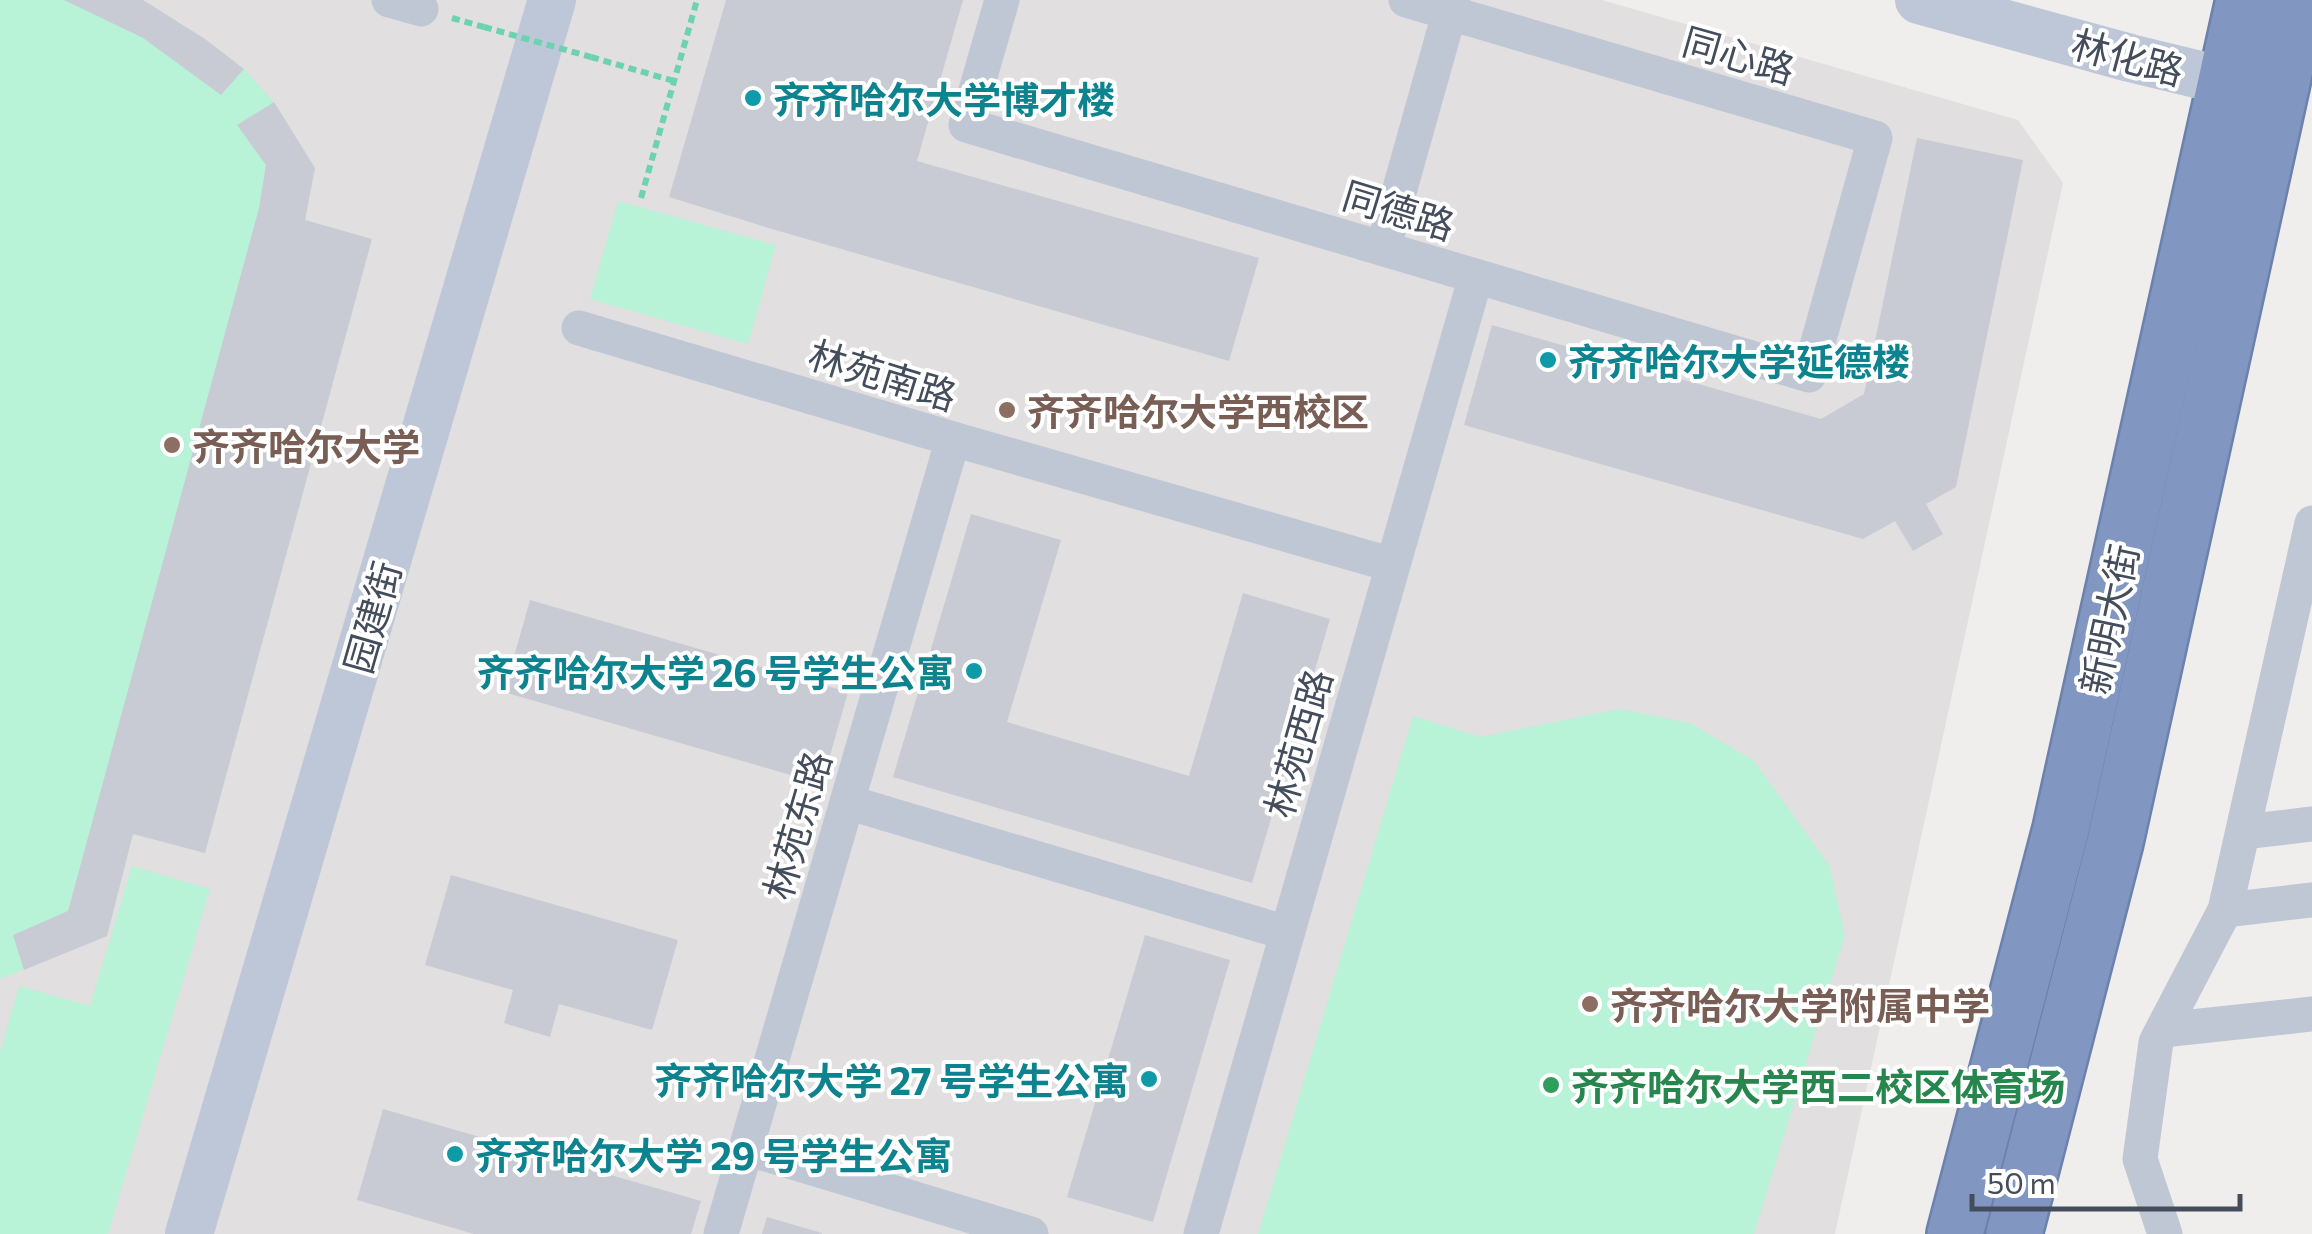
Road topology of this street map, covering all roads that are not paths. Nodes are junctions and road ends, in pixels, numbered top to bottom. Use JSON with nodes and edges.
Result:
{"nodes":[{"id":1,"x":552,"y":0,"type":"edge"},
{"id":2,"x":1002,"y":0,"type":"edge"},
{"id":3,"x":1406,"y":0,"type":"edge"},
{"id":4,"x":1918,"y":0,"type":"edge"},
{"id":5,"x":2244,"y":0,"type":"edge"},
{"id":6,"x":2300,"y":0,"type":"edge"},
{"id":7,"x":1451,"y":6,"type":"edge"},
{"id":8,"x":2226,"y":82,"type":"junction"},
{"id":9,"x":2296,"y":102,"type":"edge"},
{"id":10,"x":1383,"y":249,"type":"junction"},
{"id":11,"x":1476,"y":276,"type":"junction"},
{"id":12,"x":579,"y":328,"type":"dead end"},
{"id":13,"x":1809,"y":375,"type":"joint"},
{"id":14,"x":953,"y":439,"type":"junction"},
{"id":15,"x":2312,"y":523,"type":"edge"},
{"id":16,"x":1393,"y":565,"type":"junction"},
{"id":17,"x":847,"y":802,"type":"junction"},
{"id":18,"x":2312,"y":824,"type":"edge"},
{"id":19,"x":2243,"y":832,"type":"junction"},
{"id":20,"x":2312,"y":900,"type":"edge"},
{"id":21,"x":2225,"y":910,"type":"junction"},
{"id":22,"x":1287,"y":934,"type":"junction"},
{"id":23,"x":2312,"y":1014,"type":"edge"},
{"id":24,"x":2162,"y":1030,"type":"junction"},
{"id":25,"x":746,"y":1148,"type":"junction"},
{"id":26,"x":190,"y":1234,"type":"edge"},
{"id":27,"x":721,"y":1234,"type":"edge"},
{"id":28,"x":1031,"y":1234,"type":"edge"},
{"id":29,"x":1200,"y":1234,"type":"edge"},
{"id":30,"x":1955,"y":1234,"type":"edge"},
{"id":31,"x":2014,"y":1234,"type":"edge"},
{"id":32,"x":2165,"y":1234,"type":"edge"}],
"edges":[{"from":1,"to":26,"type":"main road","name":"园建街"},
{"from":2,"to":10,"type":"street","name":"同德路"},
{"from":3,"to":7,"type":"street","name":"同心路"},
{"from":4,"to":8,"type":"main road","name":"林化路"},
{"from":5,"to":8,"type":"highway","name":"新明大街"},
{"from":6,"to":9,"type":"highway","name":"新明大街"},
{"from":7,"to":10,"type":"street"},
{"from":7,"to":13,"type":"street","name":"同心路"},
{"from":8,"to":9,"type":"main road","name":"林化路"},
{"from":8,"to":30,"type":"highway","name":"新明大街"},
{"from":9,"to":31,"type":"highway","name":"新明大街"},
{"from":10,"to":11,"type":"street","name":"同德路"},
{"from":11,"to":13,"type":"street","name":"同德路"},
{"from":11,"to":16,"type":"street","name":"林苑西路"},
{"from":12,"to":14,"type":"street","name":"林苑南路"},
{"from":14,"to":16,"type":"street","name":"林苑南路"},
{"from":14,"to":17,"type":"street","name":"林苑东路"},
{"from":15,"to":19,"type":"street"},
{"from":16,"to":22,"type":"street","name":"林苑西路"},
{"from":17,"to":22,"type":"street"},
{"from":17,"to":25,"type":"street","name":"林苑东路"},
{"from":18,"to":19,"type":"street"},
{"from":19,"to":21,"type":"street"},
{"from":20,"to":21,"type":"street"},
{"from":21,"to":24,"type":"street"},
{"from":22,"to":29,"type":"street","name":"林苑西路"},
{"from":23,"to":24,"type":"street"},
{"from":24,"to":32,"type":"street"},
{"from":25,"to":27,"type":"street","name":"林苑东路"},
{"from":25,"to":28,"type":"street"}]}
